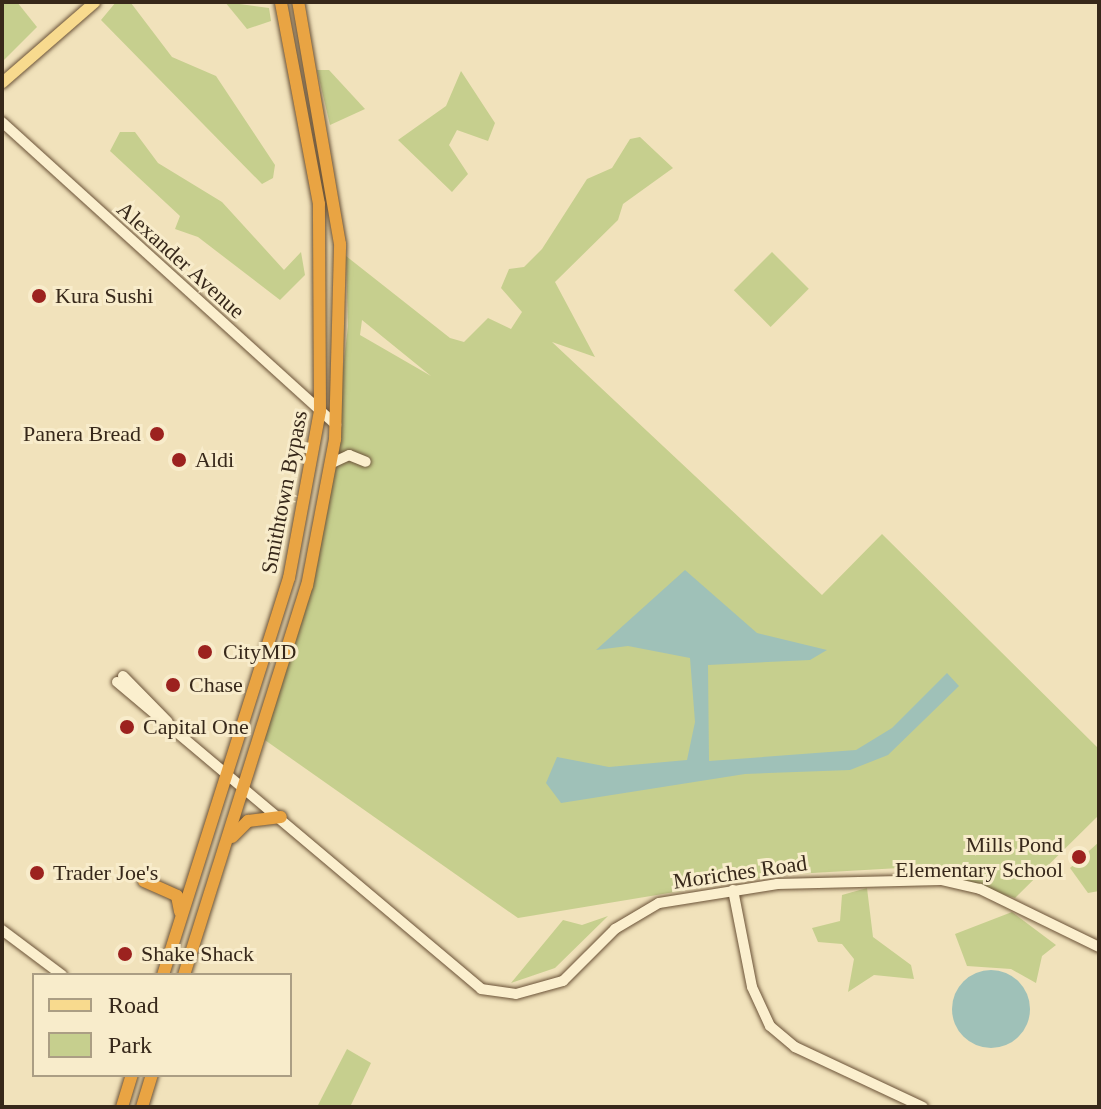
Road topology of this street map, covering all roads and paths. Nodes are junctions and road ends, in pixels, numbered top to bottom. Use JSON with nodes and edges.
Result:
{"nodes":[{"id":1,"x":94,"y":2,"type":"edge"},
{"id":2,"x":281,"y":2,"type":"edge"},
{"id":3,"x":298,"y":2,"type":"edge"},
{"id":4,"x":2,"y":82,"type":"edge"},
{"id":5,"x":2,"y":122,"type":"edge"},
{"id":6,"x":320,"y":411,"type":"junction"},
{"id":7,"x":336,"y":425,"type":"junction"},
{"id":8,"x":366,"y":462,"type":"dead end"},
{"id":9,"x":332,"y":463,"type":"junction"},
{"id":10,"x":120,"y":679,"type":"dead end"},
{"id":11,"x":228,"y":771,"type":"junction"},
{"id":12,"x":245,"y":784,"type":"junction"},
{"id":13,"x":281,"y":817,"type":"junction"},
{"id":14,"x":221,"y":858,"type":"junction"},
{"id":15,"x":196,"y":874,"type":"junction"},
{"id":16,"x":733,"y":890,"type":"junction"},
{"id":17,"x":179,"y":924,"type":"junction"},
{"id":18,"x":2,"y":930,"type":"edge"},
{"id":19,"x":1099,"y":947,"type":"edge"},
{"id":20,"x":59,"y":973,"type":"edge"},
{"id":21,"x":164,"y":973,"type":"edge"},
{"id":22,"x":185,"y":973,"type":"edge"},
{"id":23,"x":131,"y":1077,"type":"edge"},
{"id":24,"x":151,"y":1077,"type":"edge"},
{"id":25,"x":122,"y":1107,"type":"edge"},
{"id":26,"x":142,"y":1107,"type":"edge"},
{"id":27,"x":923,"y":1107,"type":"edge"}],
"edges":[{"from":1,"to":4,"type":"main road"},
{"from":2,"to":6,"type":"highway","name":"Smithtown Bypass"},
{"from":3,"to":7,"type":"highway","name":"Smithtown Bypass"},
{"from":5,"to":6,"type":"main road","name":"Alexander Avenue"},
{"from":6,"to":7,"type":"main road","name":"Alexander Avenue"},
{"from":6,"to":11,"type":"highway","name":"Smithtown Bypass"},
{"from":7,"to":9,"type":"highway","name":"Smithtown Bypass"},
{"from":8,"to":9,"type":"main road"},
{"from":9,"to":12,"type":"highway","name":"Smithtown Bypass"},
{"from":10,"to":11,"type":"main road","name":"Moriches Road"},
{"from":11,"to":12,"type":"main road","name":"Moriches Road"},
{"from":11,"to":15,"type":"highway","name":"Smithtown Bypass"},
{"from":12,"to":13,"type":"main road","name":"Moriches Road"},
{"from":12,"to":14,"type":"highway","name":"Smithtown Bypass"},
{"from":13,"to":14,"type":"highway"},
{"from":13,"to":16,"type":"main road","name":"Moriches Road"},
{"from":14,"to":22,"type":"highway","name":"Smithtown Bypass"},
{"from":15,"to":17,"type":"highway","name":"Smithtown Bypass"},
{"from":15,"to":17,"type":"highway"},
{"from":16,"to":19,"type":"main road","name":"Moriches Road"},
{"from":16,"to":27,"type":"main road"},
{"from":17,"to":21,"type":"highway","name":"Smithtown Bypass"},
{"from":18,"to":20,"type":"main road"},
{"from":23,"to":25,"type":"highway"},
{"from":24,"to":26,"type":"highway"}]}
